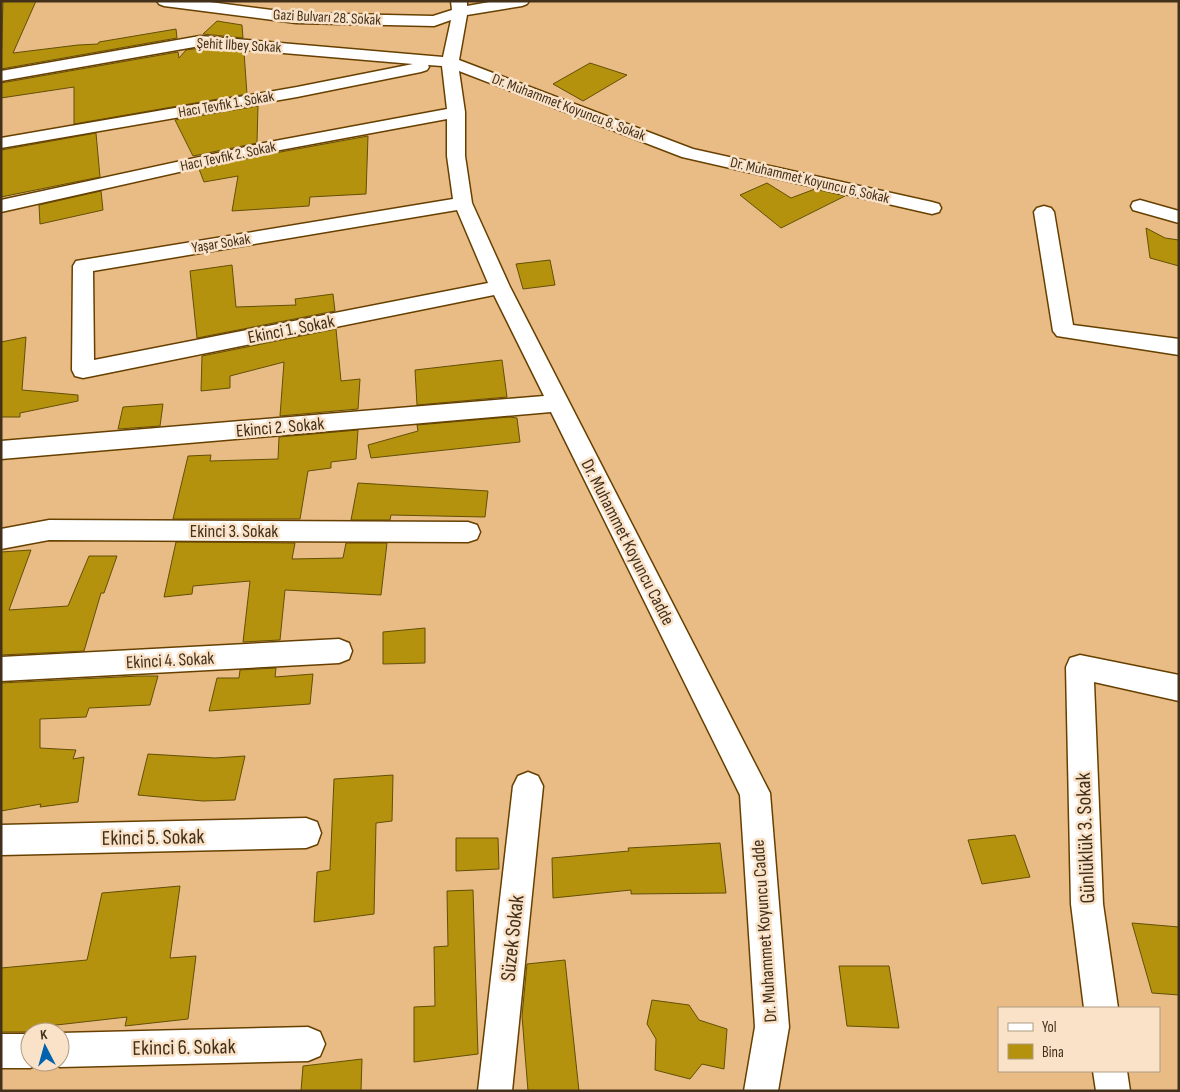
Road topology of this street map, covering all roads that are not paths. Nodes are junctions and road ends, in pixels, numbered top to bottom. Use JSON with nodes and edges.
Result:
{"nodes":[{"id":1,"x":302,"y":1,"type":"edge"},
{"id":2,"x":522,"y":1,"type":"edge"},
{"id":3,"x":167,"y":2,"type":"edge"},
{"id":4,"x":459,"y":6,"type":"edge"},
{"id":5,"x":208,"y":7,"type":"junction"},
{"id":6,"x":296,"y":18,"type":"junction"},
{"id":7,"x":200,"y":41,"type":"junction"},
{"id":8,"x":450,"y":62,"type":"junction"},
{"id":9,"x":1,"y":76,"type":"edge"},
{"id":10,"x":456,"y":112,"type":"junction"},
{"id":11,"x":1,"y":143,"type":"edge"},
{"id":12,"x":688,"y":153,"type":"joint"},
{"id":13,"x":462,"y":203,"type":"junction"},
{"id":14,"x":1,"y":206,"type":"edge"},
{"id":15,"x":1140,"y":206,"type":"dead end"},
{"id":16,"x":932,"y":208,"type":"dead end"},
{"id":17,"x":1044,"y":212,"type":"dead end"},
{"id":18,"x":1179,"y":217,"type":"edge"},
{"id":19,"x":500,"y":287,"type":"junction"},
{"id":20,"x":1179,"y":347,"type":"edge"},
{"id":21,"x":83,"y":370,"type":"joint"},
{"id":22,"x":558,"y":403,"type":"junction"},
{"id":23,"x":1,"y":450,"type":"edge"},
{"id":24,"x":468,"y":532,"type":"dead end"},
{"id":25,"x":1,"y":539,"type":"edge"},
{"id":26,"x":339,"y":651,"type":"dead end"},
{"id":27,"x":1,"y":669,"type":"edge"},
{"id":28,"x":1179,"y":688,"type":"edge"},
{"id":29,"x":528,"y":786,"type":"dead end"},
{"id":30,"x":306,"y":833,"type":"dead end"},
{"id":31,"x":1,"y":840,"type":"edge"},
{"id":32,"x":1101,"y":1007,"type":"edge"},
{"id":33,"x":308,"y":1044,"type":"dead end"},
{"id":34,"x":70,"y":1050,"type":"edge"},
{"id":35,"x":1,"y":1051,"type":"edge"},
{"id":36,"x":20,"y":1051,"type":"edge"},
{"id":37,"x":1110,"y":1072,"type":"edge"},
{"id":38,"x":495,"y":1091,"type":"edge"},
{"id":39,"x":761,"y":1091,"type":"edge"},
{"id":40,"x":1113,"y":1091,"type":"edge"}],
"edges":[{"from":1,"to":6,"type":"street"},
{"from":2,"to":4,"type":"street","name":"Gazi Bulvarı 28. Sokak"},
{"from":3,"to":5,"type":"street","name":"Gazi Bulvarı 28. Sokak"},
{"from":4,"to":6,"type":"street","name":"Gazi Bulvarı 28. Sokak"},
{"from":4,"to":8,"type":"street","name":"Dr. Muhammet Koyuncu Cadde"},
{"from":5,"to":6,"type":"street","name":"Gazi Bulvarı 28. Sokak"},
{"from":5,"to":7,"type":"street"},
{"from":7,"to":8,"type":"street","name":"Şehit İlbey Sokak"},
{"from":7,"to":9,"type":"street","name":"Şehit İlbey Sokak"},
{"from":8,"to":10,"type":"street","name":"Dr. Muhammet Koyuncu Cadde"},
{"from":8,"to":11,"type":"street","name":"Hacı Tevfik 1. Sokak"},
{"from":8,"to":12,"type":"street","name":"Dr. Muhammet Koyuncu 8. Sokak"},
{"from":10,"to":13,"type":"street","name":"Dr. Muhammet Koyuncu Cadde"},
{"from":10,"to":14,"type":"street","name":"Hacı Tevfik 2. Sokak"},
{"from":12,"to":16,"type":"street","name":"Dr. Muhammet Koyuncu 6. Sokak"},
{"from":13,"to":19,"type":"street","name":"Dr. Muhammet Koyuncu Cadde"},
{"from":13,"to":21,"type":"street","name":"Yaşar Sokak"},
{"from":15,"to":18,"type":"street"},
{"from":17,"to":20,"type":"street"},
{"from":19,"to":21,"type":"street","name":"Ekinci 1. Sokak"},
{"from":19,"to":22,"type":"street","name":"Dr. Muhammet Koyuncu Cadde"},
{"from":22,"to":23,"type":"street","name":"Ekinci 2. Sokak"},
{"from":22,"to":39,"type":"street","name":"Dr. Muhammet Koyuncu Cadde"},
{"from":24,"to":25,"type":"street","name":"Ekinci 3. Sokak"},
{"from":26,"to":27,"type":"street","name":"Ekinci 4. Sokak"},
{"from":28,"to":32,"type":"street","name":"Günlüklük 3. Sokak"},
{"from":29,"to":38,"type":"street","name":"Süzek Sokak"},
{"from":30,"to":31,"type":"street","name":"Ekinci 5. Sokak"},
{"from":33,"to":34,"type":"street","name":"Ekinci 6. Sokak"},
{"from":35,"to":36,"type":"street"},
{"from":37,"to":40,"type":"street"}]}
